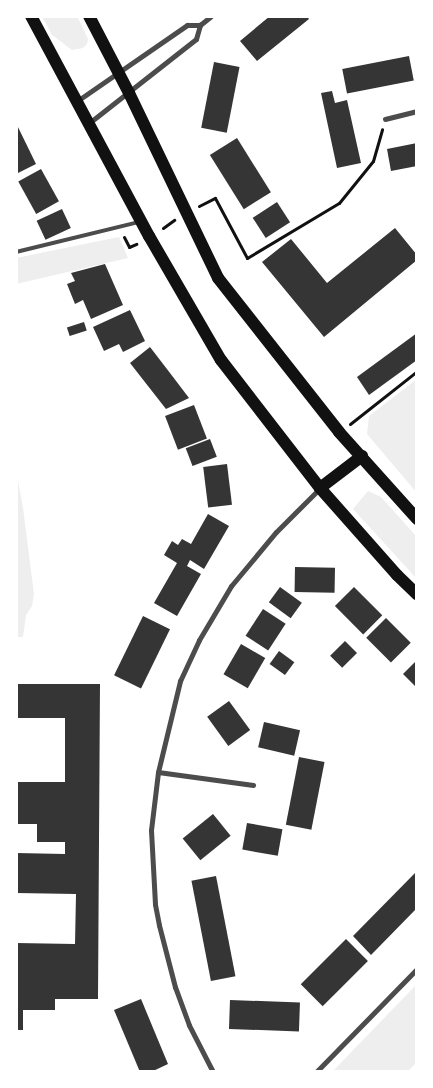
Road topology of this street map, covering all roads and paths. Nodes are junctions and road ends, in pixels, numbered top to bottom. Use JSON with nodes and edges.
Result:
{"nodes":[{"id":1,"x":32,"y":16,"type":"edge"},
{"id":2,"x":89,"y":16,"type":"edge"},
{"id":3,"x":211,"y":16,"type":"edge"},
{"id":4,"x":200,"y":25,"type":"junction"},
{"id":5,"x":119,"y":74,"type":"junction"},
{"id":6,"x":129,"y":93,"type":"junction"},
{"id":7,"x":76,"y":102,"type":"junction"},
{"id":8,"x":417,"y":110,"type":"edge"},
{"id":9,"x":385,"y":119,"type":"joint"},
{"id":10,"x":88,"y":124,"type":"junction"},
{"id":11,"x":186,"y":213,"type":"junction"},
{"id":12,"x":142,"y":222,"type":"junction"},
{"id":13,"x":16,"y":252,"type":"edge"},
{"id":14,"x":417,"y":371,"type":"edge"},
{"id":15,"x":340,"y":432,"type":"junction"},
{"id":16,"x":362,"y":456,"type":"junction"},
{"id":17,"x":320,"y":488,"type":"junction"},
{"id":18,"x":417,"y":519,"type":"edge"},
{"id":19,"x":417,"y":594,"type":"edge"},
{"id":20,"x":158,"y":772,"type":"junction"},
{"id":21,"x":253,"y":784,"type":"dead end"},
{"id":22,"x":417,"y":970,"type":"edge"},
{"id":23,"x":213,"y":1072,"type":"edge"},
{"id":24,"x":316,"y":1072,"type":"edge"}],
"edges":[{"from":1,"to":7,"type":"main road"},
{"from":2,"to":5,"type":"main road"},
{"from":3,"to":4,"type":"street"},
{"from":4,"to":5,"type":"street"},
{"from":4,"to":6,"type":"street"},
{"from":5,"to":6,"type":"main road"},
{"from":5,"to":7,"type":"street"},
{"from":6,"to":10,"type":"street"},
{"from":6,"to":11,"type":"main road"},
{"from":7,"to":10,"type":"main road"},
{"from":8,"to":9,"type":"street"},
{"from":9,"to":11,"type":"path"},
{"from":10,"to":12,"type":"main road"},
{"from":11,"to":15,"type":"main road"},
{"from":12,"to":13,"type":"lane"},
{"from":12,"to":17,"type":"main road"},
{"from":14,"to":15,"type":"path"},
{"from":15,"to":16,"type":"main road"},
{"from":16,"to":17,"type":"main road"},
{"from":16,"to":18,"type":"main road"},
{"from":17,"to":19,"type":"main road"},
{"from":17,"to":20,"type":"street"},
{"from":20,"to":21,"type":"street"},
{"from":20,"to":23,"type":"street"},
{"from":22,"to":24,"type":"street"}]}
